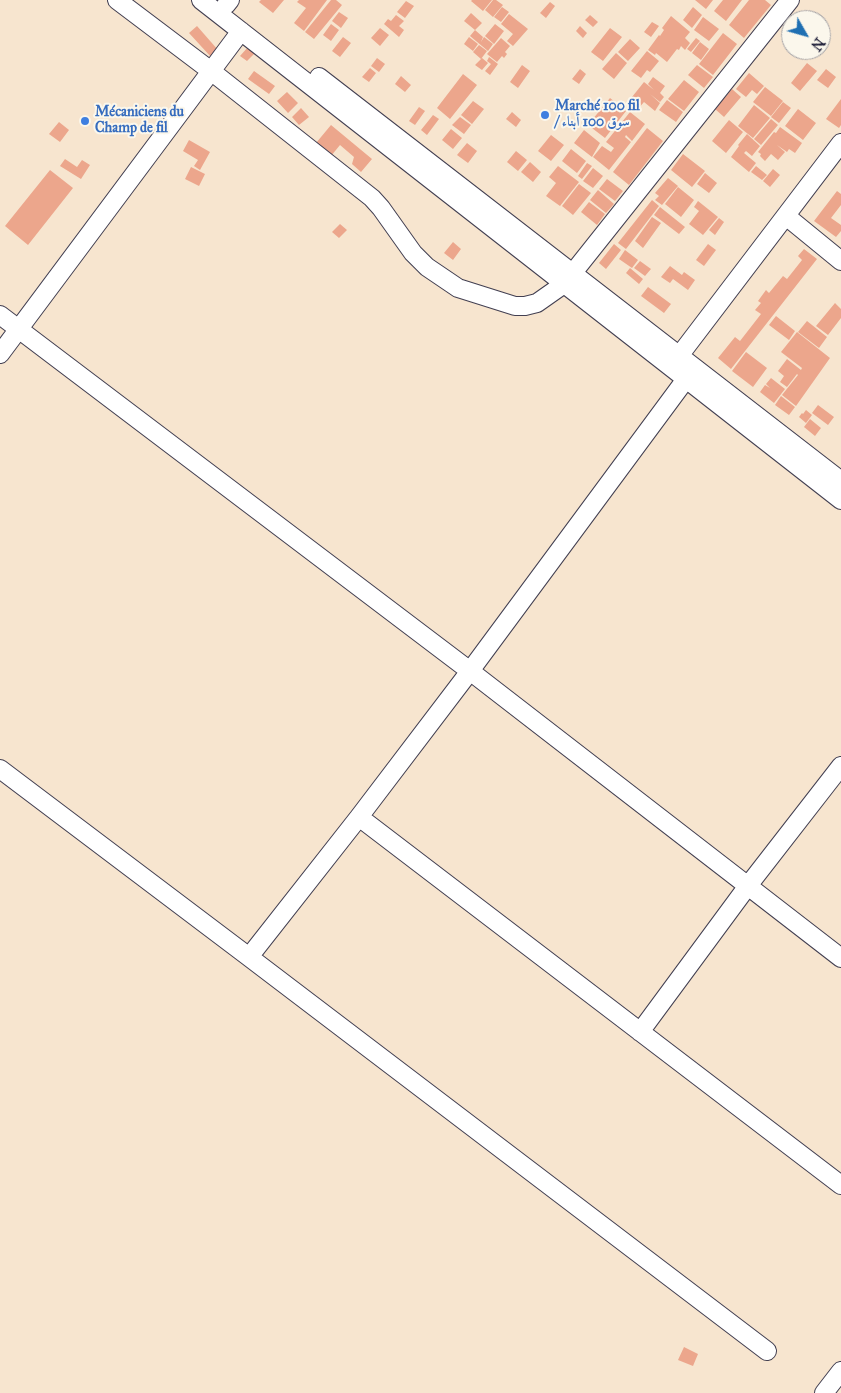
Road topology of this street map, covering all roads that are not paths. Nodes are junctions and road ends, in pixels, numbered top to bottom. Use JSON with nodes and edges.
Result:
{"nodes":[{"id":1,"x":117,"y":0,"type":"edge"},
{"id":2,"x":201,"y":0,"type":"edge"},
{"id":3,"x":790,"y":0,"type":"edge"},
{"id":4,"x":225,"y":2,"type":"edge"},
{"id":5,"x":241,"y":32,"type":"junction"},
{"id":6,"x":212,"y":72,"type":"junction"},
{"id":7,"x":841,"y":143,"type":"edge"},
{"id":8,"x":786,"y":216,"type":"junction"},
{"id":9,"x":841,"y":260,"type":"edge"},
{"id":10,"x":568,"y":279,"type":"junction"},
{"id":11,"x":0,"y":315,"type":"edge"},
{"id":12,"x":19,"y":329,"type":"junction"},
{"id":13,"x":0,"y":354,"type":"edge"},
{"id":14,"x":680,"y":356,"type":"junction"},
{"id":15,"x":686,"y":379,"type":"junction"},
{"id":16,"x":841,"y":481,"type":"edge"},
{"id":17,"x":841,"y":500,"type":"edge"},
{"id":18,"x":470,"y":671,"type":"junction"},
{"id":19,"x":841,"y":766,"type":"edge"},
{"id":20,"x":0,"y":769,"type":"edge"},
{"id":21,"x":358,"y":817,"type":"junction"},
{"id":22,"x":747,"y":887,"type":"junction"},
{"id":23,"x":249,"y":957,"type":"junction"},
{"id":24,"x":841,"y":958,"type":"edge"},
{"id":25,"x":640,"y":1032,"type":"junction"},
{"id":26,"x":841,"y":1185,"type":"edge"},
{"id":27,"x":767,"y":1351,"type":"dead end"},
{"id":28,"x":839,"y":1378,"type":"edge"},
{"id":29,"x":824,"y":1393,"type":"edge"}],
"edges":[{"from":1,"to":6,"type":"street"},
{"from":2,"to":5,"type":"street"},
{"from":3,"to":10,"type":"street"},
{"from":4,"to":10,"type":"street"},
{"from":5,"to":6,"type":"street"},
{"from":5,"to":10,"type":"street"},
{"from":6,"to":10,"type":"street"},
{"from":6,"to":12,"type":"street"},
{"from":7,"to":8,"type":"street"},
{"from":8,"to":9,"type":"street"},
{"from":8,"to":14,"type":"street"},
{"from":10,"to":14,"type":"street"},
{"from":10,"to":15,"type":"street"},
{"from":11,"to":12,"type":"street"},
{"from":12,"to":13,"type":"street"},
{"from":12,"to":18,"type":"street"},
{"from":14,"to":16,"type":"street"},
{"from":15,"to":17,"type":"street"},
{"from":15,"to":18,"type":"street"},
{"from":18,"to":21,"type":"street"},
{"from":18,"to":22,"type":"street"},
{"from":19,"to":22,"type":"street"},
{"from":20,"to":23,"type":"street"},
{"from":21,"to":23,"type":"street"},
{"from":21,"to":25,"type":"street"},
{"from":22,"to":24,"type":"street"},
{"from":22,"to":25,"type":"street"},
{"from":23,"to":27,"type":"street"},
{"from":25,"to":26,"type":"street"},
{"from":28,"to":29,"type":"street"}]}
